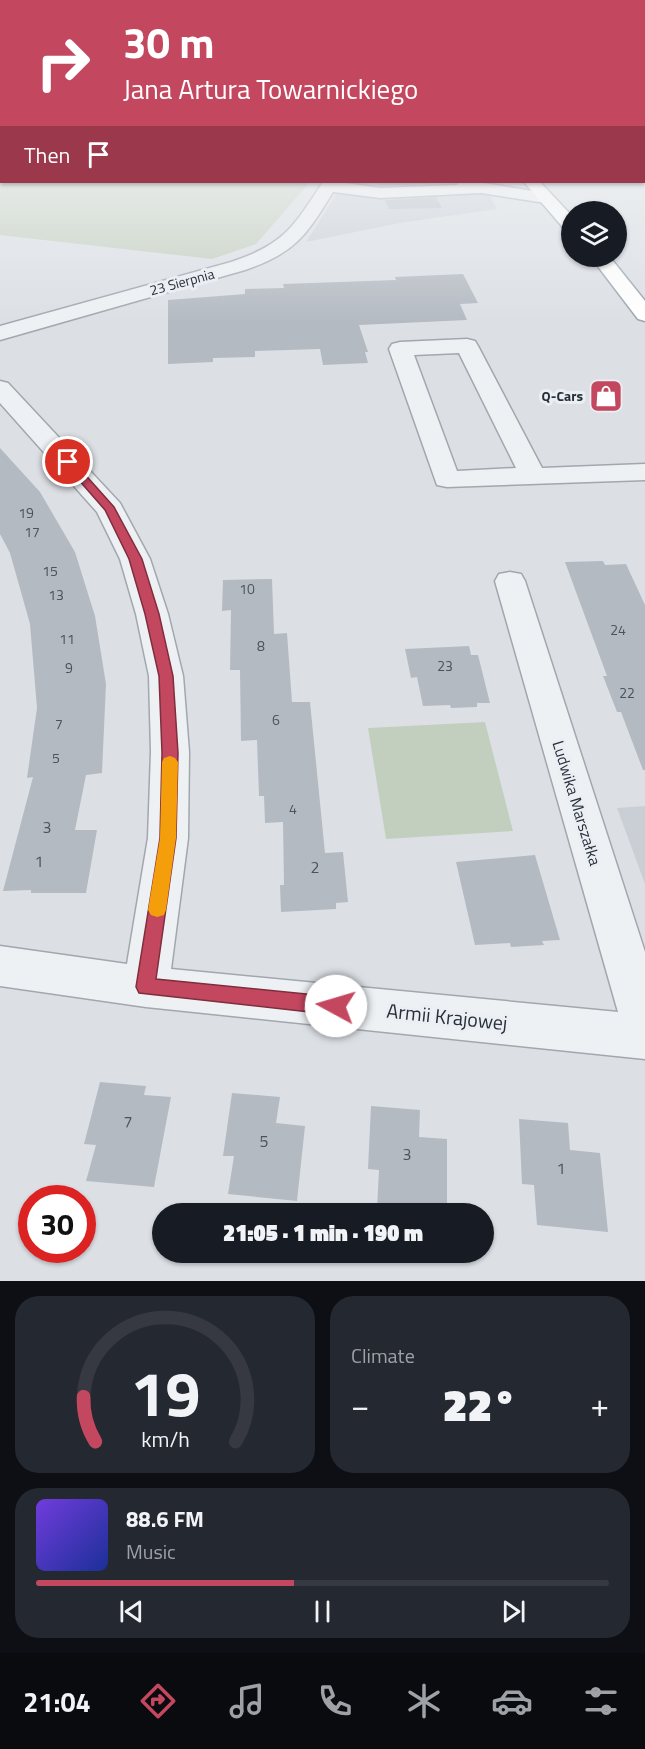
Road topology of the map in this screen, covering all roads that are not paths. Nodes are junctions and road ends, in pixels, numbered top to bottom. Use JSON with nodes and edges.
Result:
{"nodes":[{"id":1,"x":316,"y":203,"type":"edge"},
{"id":2,"x":608,"y":267,"type":"edge"},
{"id":3,"x":645,"y":315,"type":"edge"},
{"id":4,"x":0,"y":333,"type":"edge"},
{"id":5,"x":0,"y":388,"type":"edge"},
{"id":6,"x":645,"y":472,"type":"edge"},
{"id":7,"x":533,"y":476,"type":"junction"},
{"id":8,"x":510,"y":581,"type":"dead end"},
{"id":9,"x":0,"y":966,"type":"edge"},
{"id":10,"x":146,"y":987,"type":"junction"},
{"id":11,"x":645,"y":1025,"type":"edge"},
{"id":12,"x":645,"y":1038,"type":"edge"}],
"edges":[{"from":1,"to":4,"type":"street","name":"23 Sierpnia"},
{"from":2,"to":3,"type":"main road"},
{"from":5,"to":10,"type":"street"},
{"from":6,"to":7,"type":"street"},
{"from":7,"to":7,"type":"street"},
{"from":8,"to":11,"type":"street","name":"Ludwika Marszałka"},
{"from":9,"to":10,"type":"street","name":"Armii Krajowej"},
{"from":10,"to":12,"type":"street","name":"Armii Krajowej"}]}
